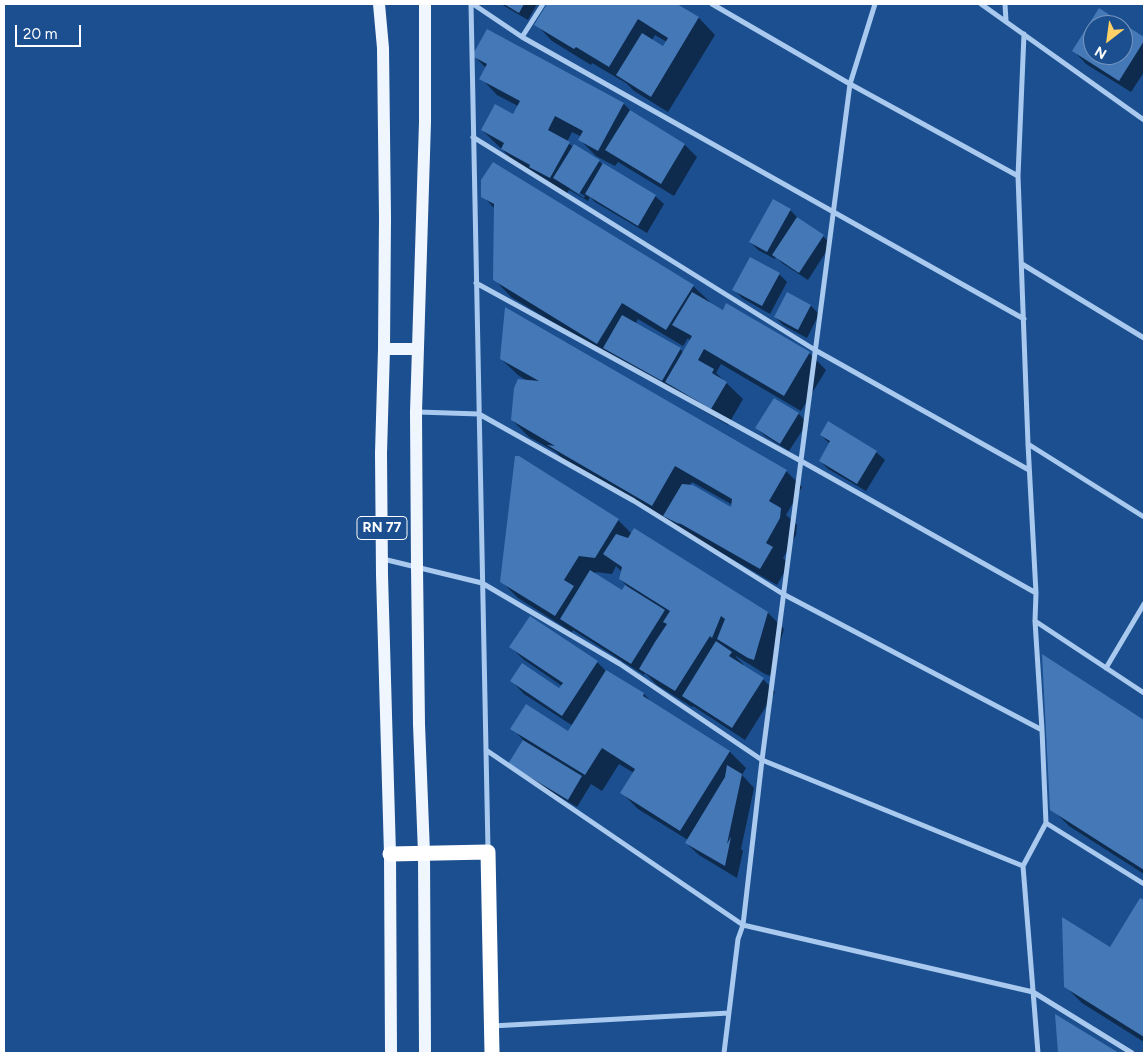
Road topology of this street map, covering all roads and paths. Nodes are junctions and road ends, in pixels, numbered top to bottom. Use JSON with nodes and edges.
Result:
{"nodes":[{"id":1,"x":379,"y":4,"type":"edge"},
{"id":2,"x":425,"y":4,"type":"edge"},
{"id":3,"x":472,"y":4,"type":"edge"},
{"id":4,"x":542,"y":4,"type":"edge"},
{"id":5,"x":712,"y":4,"type":"edge"},
{"id":6,"x":875,"y":4,"type":"edge"},
{"id":7,"x":981,"y":4,"type":"edge"},
{"id":8,"x":1005,"y":4,"type":"edge"},
{"id":9,"x":1006,"y":21,"type":"junction"},
{"id":10,"x":1024,"y":34,"type":"junction"},
{"id":11,"x":522,"y":37,"type":"junction"},
{"id":12,"x":850,"y":84,"type":"junction"},
{"id":13,"x":1144,"y":120,"type":"edge"},
{"id":14,"x":473,"y":137,"type":"junction"},
{"id":15,"x":1018,"y":176,"type":"junction"},
{"id":16,"x":833,"y":213,"type":"junction"},
{"id":17,"x":1022,"y":264,"type":"junction"},
{"id":18,"x":476,"y":283,"type":"junction"},
{"id":19,"x":1024,"y":319,"type":"junction"},
{"id":20,"x":1144,"y":338,"type":"edge"},
{"id":21,"x":384,"y":349,"type":"junction"},
{"id":22,"x":418,"y":349,"type":"junction"},
{"id":23,"x":815,"y":350,"type":"junction"},
{"id":24,"x":416,"y":412,"type":"junction"},
{"id":25,"x":479,"y":414,"type":"junction"},
{"id":26,"x":1028,"y":444,"type":"junction"},
{"id":27,"x":801,"y":461,"type":"junction"},
{"id":28,"x":1030,"y":470,"type":"junction"},
{"id":29,"x":1144,"y":517,"type":"edge"},
{"id":30,"x":382,"y":559,"type":"junction"},
{"id":31,"x":416,"y":567,"type":"junction"},
{"id":32,"x":482,"y":583,"type":"junction"},
{"id":33,"x":1036,"y":593,"type":"junction"},
{"id":34,"x":783,"y":594,"type":"junction"},
{"id":35,"x":1144,"y":604,"type":"edge"},
{"id":36,"x":1035,"y":620,"type":"junction"},
{"id":37,"x":1106,"y":668,"type":"junction"},
{"id":38,"x":1144,"y":693,"type":"edge"},
{"id":39,"x":1042,"y":730,"type":"junction"},
{"id":40,"x":486,"y":750,"type":"junction"},
{"id":41,"x":762,"y":760,"type":"junction"},
{"id":42,"x":1046,"y":822,"type":"junction"},
{"id":43,"x":488,"y":852,"type":"junction"},
{"id":44,"x":424,"y":853,"type":"junction"},
{"id":45,"x":390,"y":854,"type":"junction"},
{"id":46,"x":1023,"y":866,"type":"junction"},
{"id":47,"x":1144,"y":884,"type":"edge"},
{"id":48,"x":743,"y":925,"type":"junction"},
{"id":49,"x":1033,"y":992,"type":"junction"},
{"id":50,"x":729,"y":1013,"type":"junction"},
{"id":51,"x":491,"y":1026,"type":"junction"},
{"id":52,"x":390,"y":1053,"type":"edge"},
{"id":53,"x":425,"y":1053,"type":"edge"},
{"id":54,"x":492,"y":1053,"type":"edge"},
{"id":55,"x":724,"y":1053,"type":"edge"},
{"id":56,"x":1038,"y":1053,"type":"edge"},
{"id":57,"x":1132,"y":1053,"type":"edge"}],
"edges":[{"from":1,"to":21,"type":"main road","number":"RN 77"},
{"from":2,"to":22,"type":"main road"},
{"from":3,"to":11,"type":"street"},
{"from":3,"to":14,"type":"street"},
{"from":4,"to":11,"type":"street"},
{"from":5,"to":12,"type":"street"},
{"from":6,"to":12,"type":"street"},
{"from":7,"to":9,"type":"street"},
{"from":8,"to":9,"type":"street"},
{"from":9,"to":10,"type":"street"},
{"from":10,"to":13,"type":"street"},
{"from":10,"to":15,"type":"street"},
{"from":11,"to":16,"type":"street"},
{"from":12,"to":15,"type":"street"},
{"from":12,"to":16,"type":"street"},
{"from":14,"to":18,"type":"street"},
{"from":14,"to":23,"type":"street"},
{"from":15,"to":17,"type":"street"},
{"from":16,"to":19,"type":"street"},
{"from":16,"to":23,"type":"street"},
{"from":17,"to":19,"type":"street"},
{"from":17,"to":20,"type":"street"},
{"from":18,"to":25,"type":"street"},
{"from":18,"to":27,"type":"street"},
{"from":19,"to":26,"type":"street"},
{"from":21,"to":22,"type":"main road"},
{"from":21,"to":30,"type":"main road","number":"RN 77"},
{"from":22,"to":24,"type":"main road"},
{"from":23,"to":27,"type":"street"},
{"from":23,"to":28,"type":"street"},
{"from":24,"to":25,"type":"street"},
{"from":24,"to":31,"type":"main road"},
{"from":25,"to":32,"type":"street"},
{"from":25,"to":34,"type":"street"},
{"from":26,"to":28,"type":"street"},
{"from":26,"to":29,"type":"street"},
{"from":27,"to":33,"type":"street"},
{"from":27,"to":34,"type":"street"},
{"from":28,"to":33,"type":"street"},
{"from":30,"to":31,"type":"street"},
{"from":30,"to":45,"type":"main road","number":"RN 77"},
{"from":31,"to":32,"type":"street"},
{"from":31,"to":44,"type":"main road"},
{"from":32,"to":40,"type":"street"},
{"from":32,"to":41,"type":"street"},
{"from":33,"to":36,"type":"street"},
{"from":34,"to":39,"type":"street"},
{"from":34,"to":41,"type":"street"},
{"from":35,"to":37,"type":"street"},
{"from":36,"to":37,"type":"street"},
{"from":36,"to":39,"type":"street"},
{"from":37,"to":38,"type":"street"},
{"from":39,"to":42,"type":"street"},
{"from":40,"to":43,"type":"street"},
{"from":40,"to":48,"type":"street"},
{"from":41,"to":46,"type":"street"},
{"from":41,"to":48,"type":"street"},
{"from":42,"to":46,"type":"street"},
{"from":42,"to":47,"type":"street"},
{"from":43,"to":44,"type":"highway"},
{"from":43,"to":51,"type":"highway"},
{"from":44,"to":45,"type":"highway"},
{"from":44,"to":53,"type":"main road"},
{"from":45,"to":52,"type":"main road","number":"RN 77"},
{"from":46,"to":49,"type":"street"},
{"from":48,"to":49,"type":"street"},
{"from":48,"to":50,"type":"street"},
{"from":49,"to":56,"type":"street"},
{"from":49,"to":57,"type":"street"},
{"from":50,"to":51,"type":"street"},
{"from":50,"to":55,"type":"street"},
{"from":51,"to":54,"type":"highway"}]}
